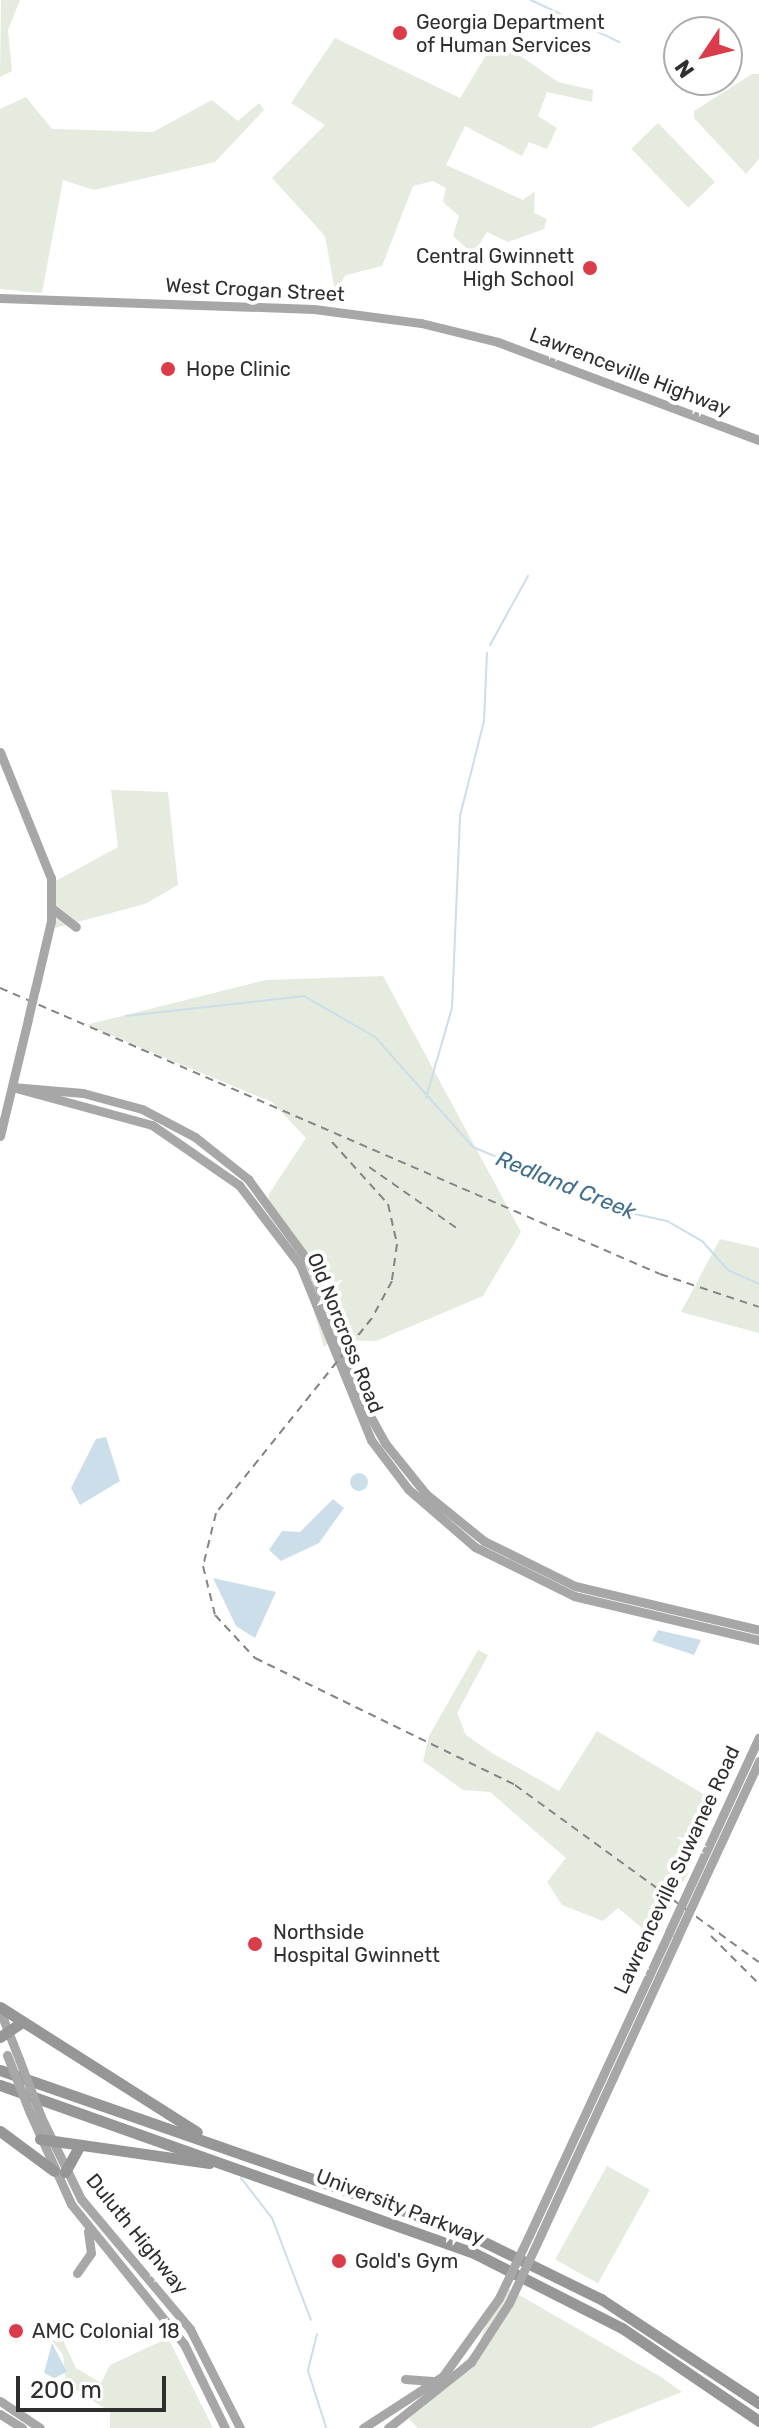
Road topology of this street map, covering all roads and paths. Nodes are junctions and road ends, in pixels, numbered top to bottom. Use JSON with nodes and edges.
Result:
{"nodes":[{"id":1,"x":0,"y":296,"type":"edge"},
{"id":2,"x":487,"y":339,"type":"joint"},
{"id":3,"x":759,"y":440,"type":"edge"},
{"id":4,"x":0,"y":752,"type":"edge"},
{"id":5,"x":53,"y":909,"type":"junction"},
{"id":6,"x":76,"y":927,"type":"dead end"},
{"id":7,"x":12,"y":1087,"type":"junction"},
{"id":8,"x":0,"y":1136,"type":"edge"},
{"id":9,"x":759,"y":1630,"type":"edge"},
{"id":10,"x":759,"y":1640,"type":"edge"},
{"id":11,"x":759,"y":1737,"type":"edge"},
{"id":12,"x":759,"y":1761,"type":"edge"},
{"id":13,"x":711,"y":1853,"type":"junction"},
{"id":14,"x":673,"y":1935,"type":"junction"},
{"id":15,"x":0,"y":2009,"type":"edge"},
{"id":16,"x":21,"y":2023,"type":"junction"},
{"id":17,"x":4,"y":2032,"type":"edge"},
{"id":18,"x":0,"y":2070,"type":"edge"},
{"id":19,"x":0,"y":2085,"type":"edge"},
{"id":20,"x":0,"y":2131,"type":"edge"},
{"id":21,"x":46,"y":2141,"type":"junction"},
{"id":22,"x":214,"y":2143,"type":"junction"},
{"id":23,"x":80,"y":2145,"type":"junction"},
{"id":24,"x":29,"y":2151,"type":"junction"},
{"id":25,"x":60,"y":2171,"type":"junction"},
{"id":26,"x":258,"y":2175,"type":"junction"},
{"id":27,"x":87,"y":2227,"type":"junction"},
{"id":28,"x":536,"y":2231,"type":"junction"},
{"id":29,"x":77,"y":2273,"type":"dead end"},
{"id":30,"x":504,"y":2301,"type":"junction"},
{"id":31,"x":443,"y":2376,"type":"junction"},
{"id":32,"x":405,"y":2379,"type":"dead end"},
{"id":33,"x":0,"y":2401,"type":"edge"},
{"id":34,"x":759,"y":2403,"type":"edge"},
{"id":35,"x":0,"y":2414,"type":"edge"},
{"id":36,"x":759,"y":2421,"type":"edge"},
{"id":37,"x":22,"y":2428,"type":"edge"},
{"id":38,"x":40,"y":2428,"type":"edge"},
{"id":39,"x":225,"y":2428,"type":"edge"},
{"id":40,"x":240,"y":2428,"type":"edge"},
{"id":41,"x":363,"y":2428,"type":"edge"},
{"id":42,"x":388,"y":2428,"type":"edge"}],
"edges":[{"from":1,"to":2,"type":"main road","name":"West Crogan Street"},
{"from":2,"to":3,"type":"main road","name":"Lawrenceville Highway"},
{"from":4,"to":5,"type":"main road"},
{"from":5,"to":6,"type":"main road"},
{"from":5,"to":7,"type":"main road","bridge":true},
{"from":7,"to":8,"type":"main road"},
{"from":7,"to":9,"type":"main road","name":"Old Norcross Road"},
{"from":7,"to":10,"type":"main road","name":"Old Norcross Road"},
{"from":11,"to":13,"type":"main road","name":"Lawrenceville Suwanee Road"},
{"from":12,"to":13,"type":"main road","name":"Lawrenceville Suwanee Road"},
{"from":13,"to":14,"type":"main road","name":"Lawrenceville Suwanee Road","bridge":true},
{"from":14,"to":28,"type":"main road","name":"Lawrenceville Suwanee Road"},
{"from":14,"to":28,"type":"main road","name":"Lawrenceville Suwanee Road"},
{"from":15,"to":16,"type":"highway"},
{"from":15,"to":17,"type":"main road","name":"Duluth Highway"},
{"from":16,"to":17,"type":"highway"},
{"from":16,"to":22,"type":"highway"},
{"from":17,"to":21,"type":"main road","name":"Duluth Highway","bridge":true},
{"from":17,"to":21,"type":"main road","name":"Duluth Highway","bridge":true},
{"from":18,"to":22,"type":"highway","name":"University Parkway"},
{"from":19,"to":26,"type":"highway","name":"University Parkway"},
{"from":20,"to":24,"type":"highway"},
{"from":21,"to":23,"type":"highway"},
{"from":21,"to":24,"type":"highway"},
{"from":21,"to":25,"type":"main road","name":"Duluth Highway"},
{"from":22,"to":34,"type":"highway","name":"University Parkway"},
{"from":23,"to":25,"type":"highway"},
{"from":23,"to":26,"type":"highway"},
{"from":24,"to":25,"type":"highway"},
{"from":25,"to":27,"type":"main road","name":"Duluth Highway"},
{"from":25,"to":40,"type":"main road","name":"Duluth Highway"},
{"from":26,"to":36,"type":"highway","name":"University Parkway"},
{"from":27,"to":29,"type":"main road"},
{"from":27,"to":39,"type":"main road","name":"Duluth Highway"},
{"from":28,"to":30,"type":"main road","bridge":true},
{"from":30,"to":31,"type":"main road"},
{"from":30,"to":42,"type":"main road"},
{"from":31,"to":32,"type":"main road"},
{"from":31,"to":41,"type":"main road"},
{"from":33,"to":38,"type":"main road"},
{"from":35,"to":37,"type":"main road"}]}
